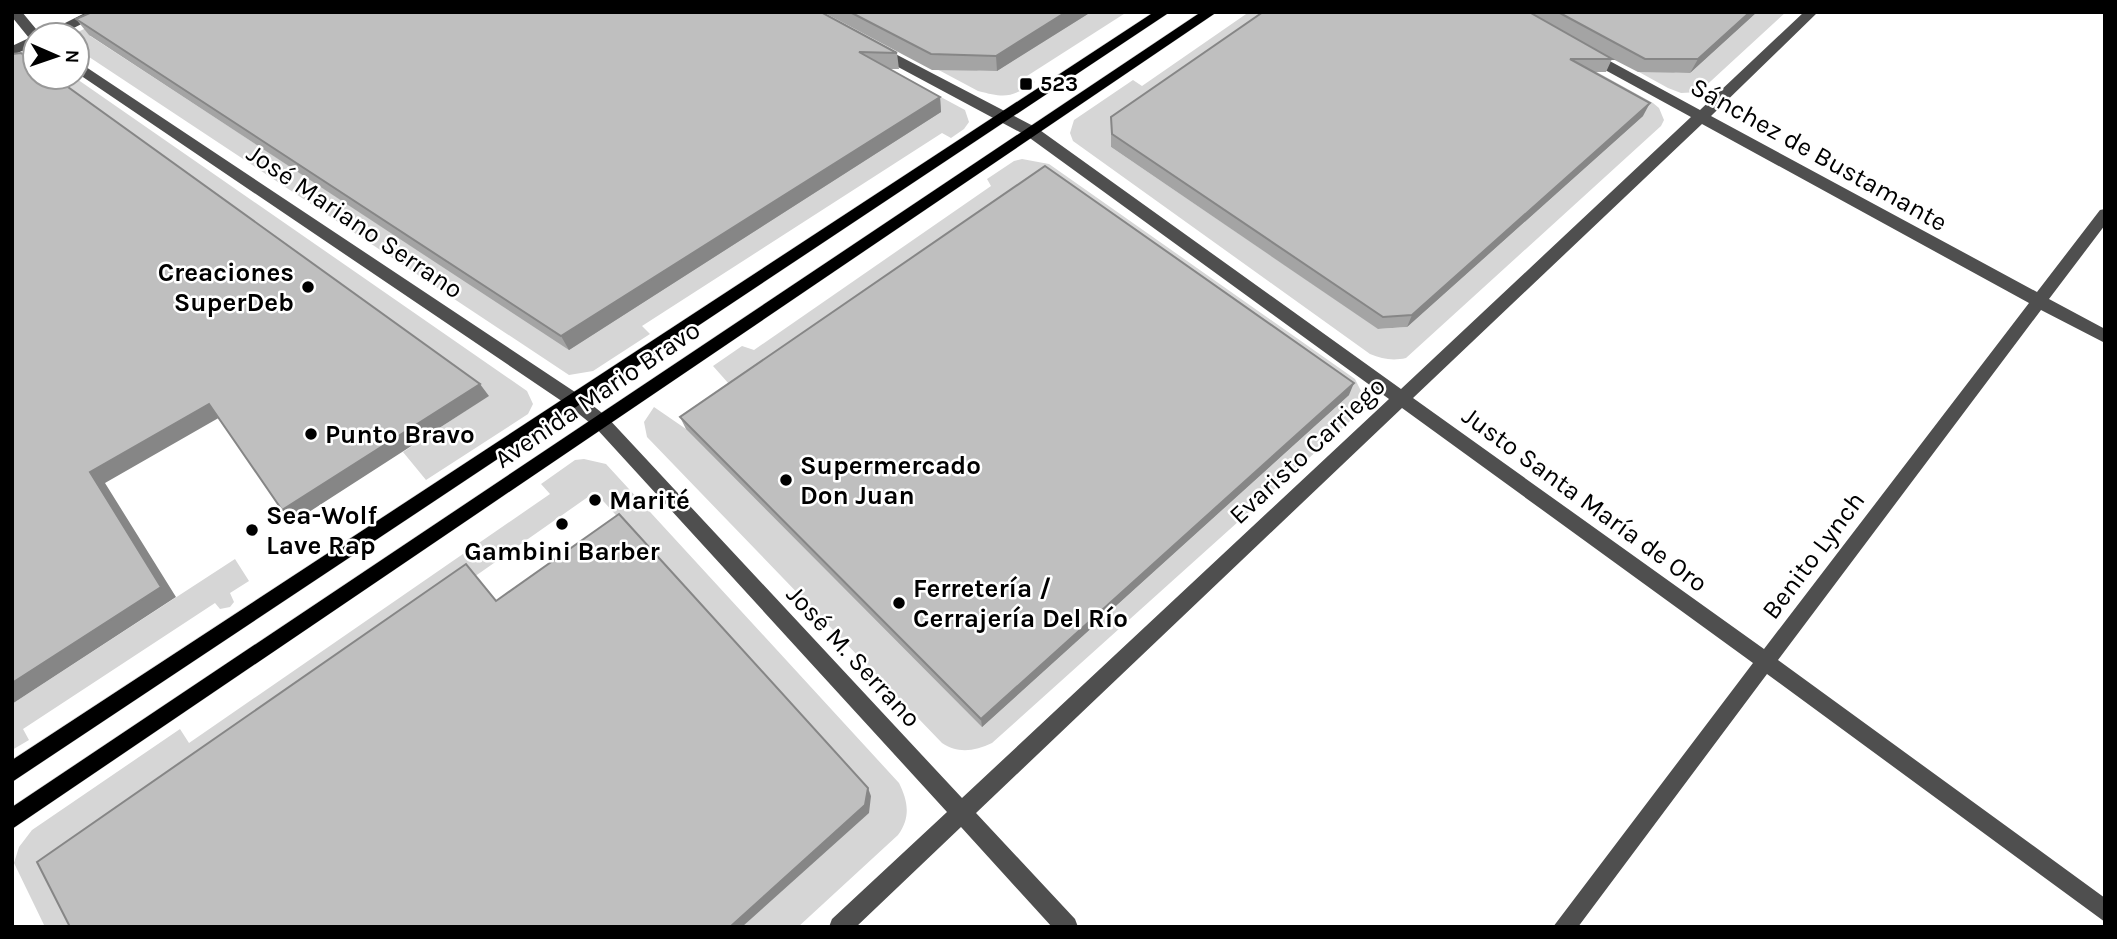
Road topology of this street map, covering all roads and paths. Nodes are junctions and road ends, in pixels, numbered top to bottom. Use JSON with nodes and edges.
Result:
{"nodes":[{"id":1,"x":99,"y":12,"type":"edge"},
{"id":2,"x":1164,"y":12,"type":"edge"},
{"id":3,"x":1211,"y":12,"type":"edge"},
{"id":4,"x":1812,"y":12,"type":"edge"},
{"id":5,"x":79,"y":21,"type":"edge"},
{"id":6,"x":864,"y":43,"type":"edge"},
{"id":7,"x":1581,"y":51,"type":"edge"},
{"id":8,"x":91,"y":75,"type":"edge"},
{"id":9,"x":1699,"y":117,"type":"junction"},
{"id":10,"x":1004,"y":118,"type":"junction"},
{"id":11,"x":1032,"y":132,"type":"junction"},
{"id":12,"x":2105,"y":214,"type":"edge"},
{"id":13,"x":2039,"y":301,"type":"junction"},
{"id":14,"x":2105,"y":337,"type":"edge"},
{"id":15,"x":1401,"y":398,"type":"junction"},
{"id":16,"x":575,"y":401,"type":"junction"},
{"id":17,"x":601,"y":422,"type":"junction"},
{"id":18,"x":1765,"y":661,"type":"junction"},
{"id":19,"x":12,"y":772,"type":"edge"},
{"id":20,"x":963,"y":813,"type":"junction"},
{"id":21,"x":12,"y":819,"type":"edge"},
{"id":22,"x":2105,"y":911,"type":"edge"},
{"id":23,"x":840,"y":927,"type":"edge"},
{"id":24,"x":1067,"y":927,"type":"edge"},
{"id":25,"x":1563,"y":927,"type":"edge"}],
"edges":[{"from":1,"to":5,"type":"street"},
{"from":2,"to":10,"type":"main road","name":"Avenida Mario Bravo"},
{"from":3,"to":11,"type":"main road","name":"Avenida Mario Bravo"},
{"from":4,"to":9,"type":"street","name":"Evaristo Carriego"},
{"from":6,"to":10,"type":"street","name":"Justo Santa María de Oro"},
{"from":7,"to":9,"type":"street","name":"Sánchez de Bustamante"},
{"from":8,"to":16,"type":"street","name":"José Mariano Serrano"},
{"from":9,"to":13,"type":"street","name":"Sánchez de Bustamante"},
{"from":9,"to":15,"type":"street","name":"Evaristo Carriego"},
{"from":10,"to":11,"type":"street","name":"Justo Santa María de Oro"},
{"from":10,"to":16,"type":"main road","name":"Avenida Mario Bravo"},
{"from":11,"to":15,"type":"street","name":"Justo Santa María de Oro"},
{"from":11,"to":17,"type":"main road","name":"Avenida Mario Bravo"},
{"from":12,"to":13,"type":"street","name":"Benito Lynch"},
{"from":13,"to":14,"type":"street","name":"Sánchez de Bustamante"},
{"from":13,"to":18,"type":"street","name":"Benito Lynch"},
{"from":15,"to":18,"type":"street","name":"Justo Santa María de Oro"},
{"from":15,"to":20,"type":"street","name":"Evaristo Carriego"},
{"from":16,"to":17,"type":"street","name":"José Mariano Serrano"},
{"from":16,"to":19,"type":"main road","name":"Avenida Mario Bravo"},
{"from":17,"to":20,"type":"street","name":"José M. Serrano"},
{"from":17,"to":21,"type":"main road","name":"Avenida Mario Bravo"},
{"from":18,"to":22,"type":"street","name":"Justo Santa María de Oro"},
{"from":18,"to":25,"type":"street","name":"Benito Lynch"},
{"from":20,"to":23,"type":"street","name":"Evaristo Carriego"},
{"from":20,"to":24,"type":"street","name":"José M. Serrano"}]}
